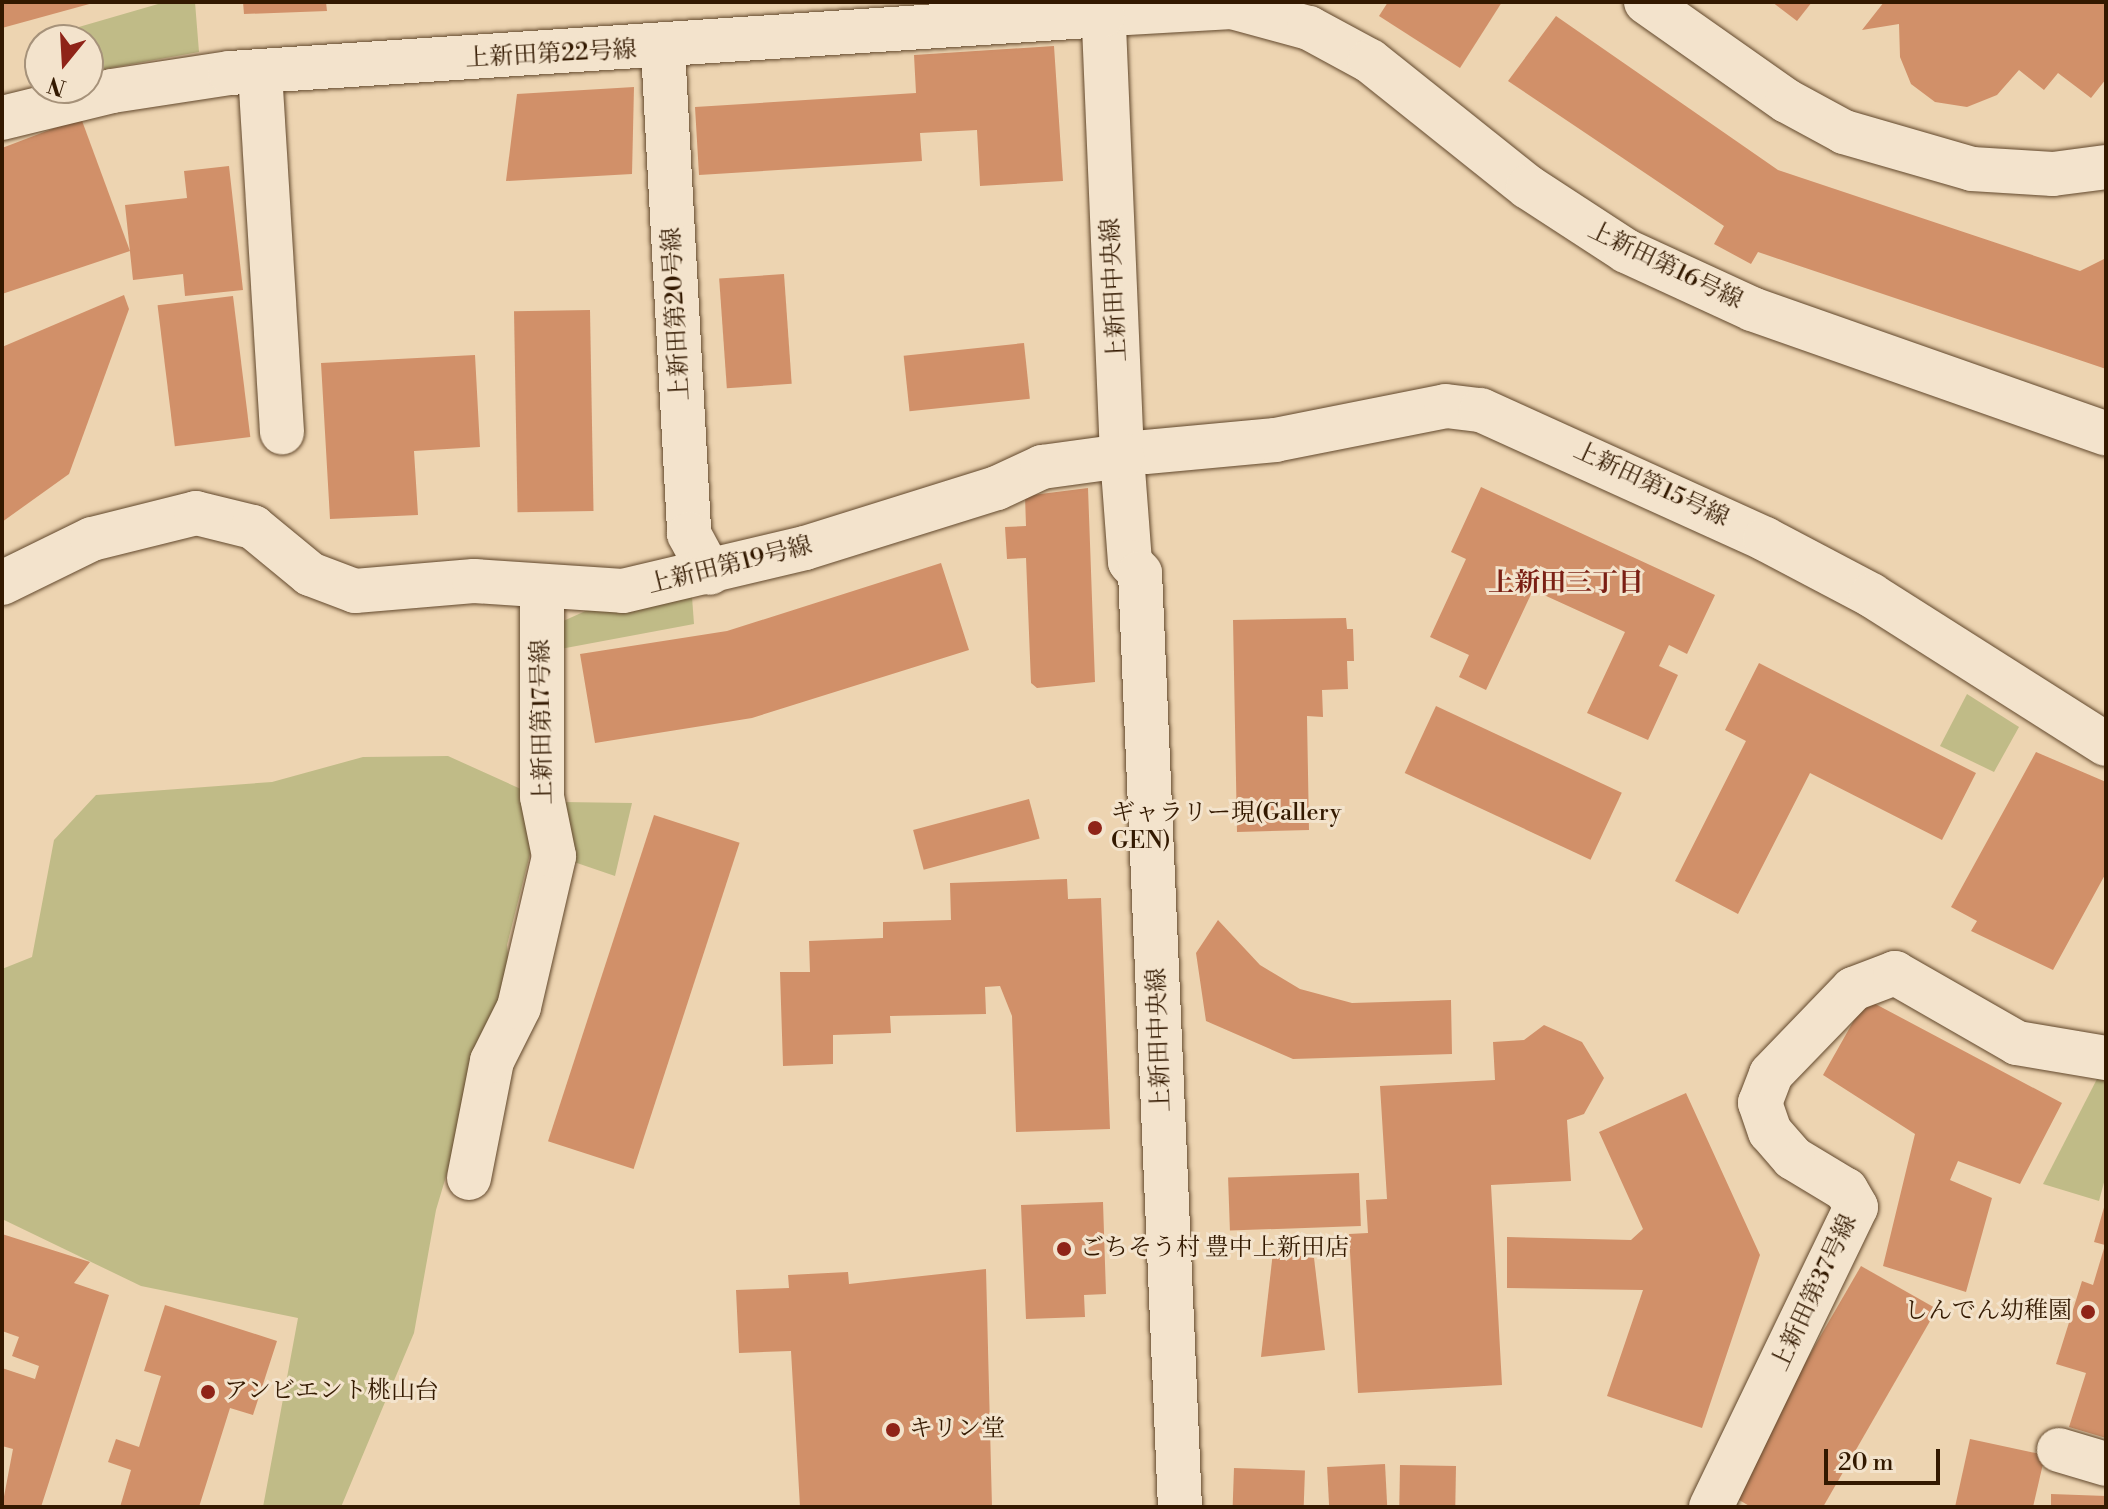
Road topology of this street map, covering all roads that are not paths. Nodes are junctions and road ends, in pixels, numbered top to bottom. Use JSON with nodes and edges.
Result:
{"nodes":[{"id":1,"x":1646,"y":2,"type":"edge"},
{"id":2,"x":1115,"y":8,"type":"edge"},
{"id":3,"x":663,"y":49,"type":"junction"},
{"id":4,"x":260,"y":72,"type":"junction"},
{"id":5,"x":2,"y":118,"type":"edge"},
{"id":6,"x":2106,"y":167,"type":"edge"},
{"id":7,"x":282,"y":432,"type":"dead end"},
{"id":8,"x":2106,"y":434,"type":"edge"},
{"id":9,"x":1134,"y":454,"type":"junction"},
{"id":10,"x":710,"y":573,"type":"junction"},
{"id":11,"x":2,"y":583,"type":"edge"},
{"id":12,"x":542,"y":588,"type":"junction"},
{"id":13,"x":2106,"y":744,"type":"edge"},
{"id":14,"x":2106,"y":1058,"type":"edge"},
{"id":15,"x":469,"y":1178,"type":"dead end"},
{"id":16,"x":2059,"y":1450,"type":"dead end"},
{"id":17,"x":2106,"y":1464,"type":"edge"},
{"id":18,"x":1180,"y":1507,"type":"edge"},
{"id":19,"x":1711,"y":1507,"type":"edge"}],
"edges":[{"from":1,"to":6,"type":"street"},
{"from":2,"to":3,"type":"street","name":"上新田第22号線"},
{"from":2,"to":8,"type":"street","name":"上新田第16号線"},
{"from":2,"to":9,"type":"street","name":"上新田中央線"},
{"from":3,"to":4,"type":"street","name":"上新田第22号線"},
{"from":3,"to":10,"type":"street","name":"上新田第20号線"},
{"from":4,"to":5,"type":"street","name":"上新田第22号線"},
{"from":4,"to":7,"type":"street"},
{"from":9,"to":10,"type":"street","name":"上新田第19号線"},
{"from":9,"to":13,"type":"street","name":"上新田第15号線"},
{"from":9,"to":18,"type":"street","name":"上新田中央線"},
{"from":10,"to":12,"type":"street","name":"上新田第19号線"},
{"from":11,"to":12,"type":"street","name":"上新田第19号線"},
{"from":12,"to":15,"type":"street","name":"上新田第17号線"},
{"from":14,"to":19,"type":"street","name":"上新田第37号線"},
{"from":16,"to":17,"type":"street"}]}
